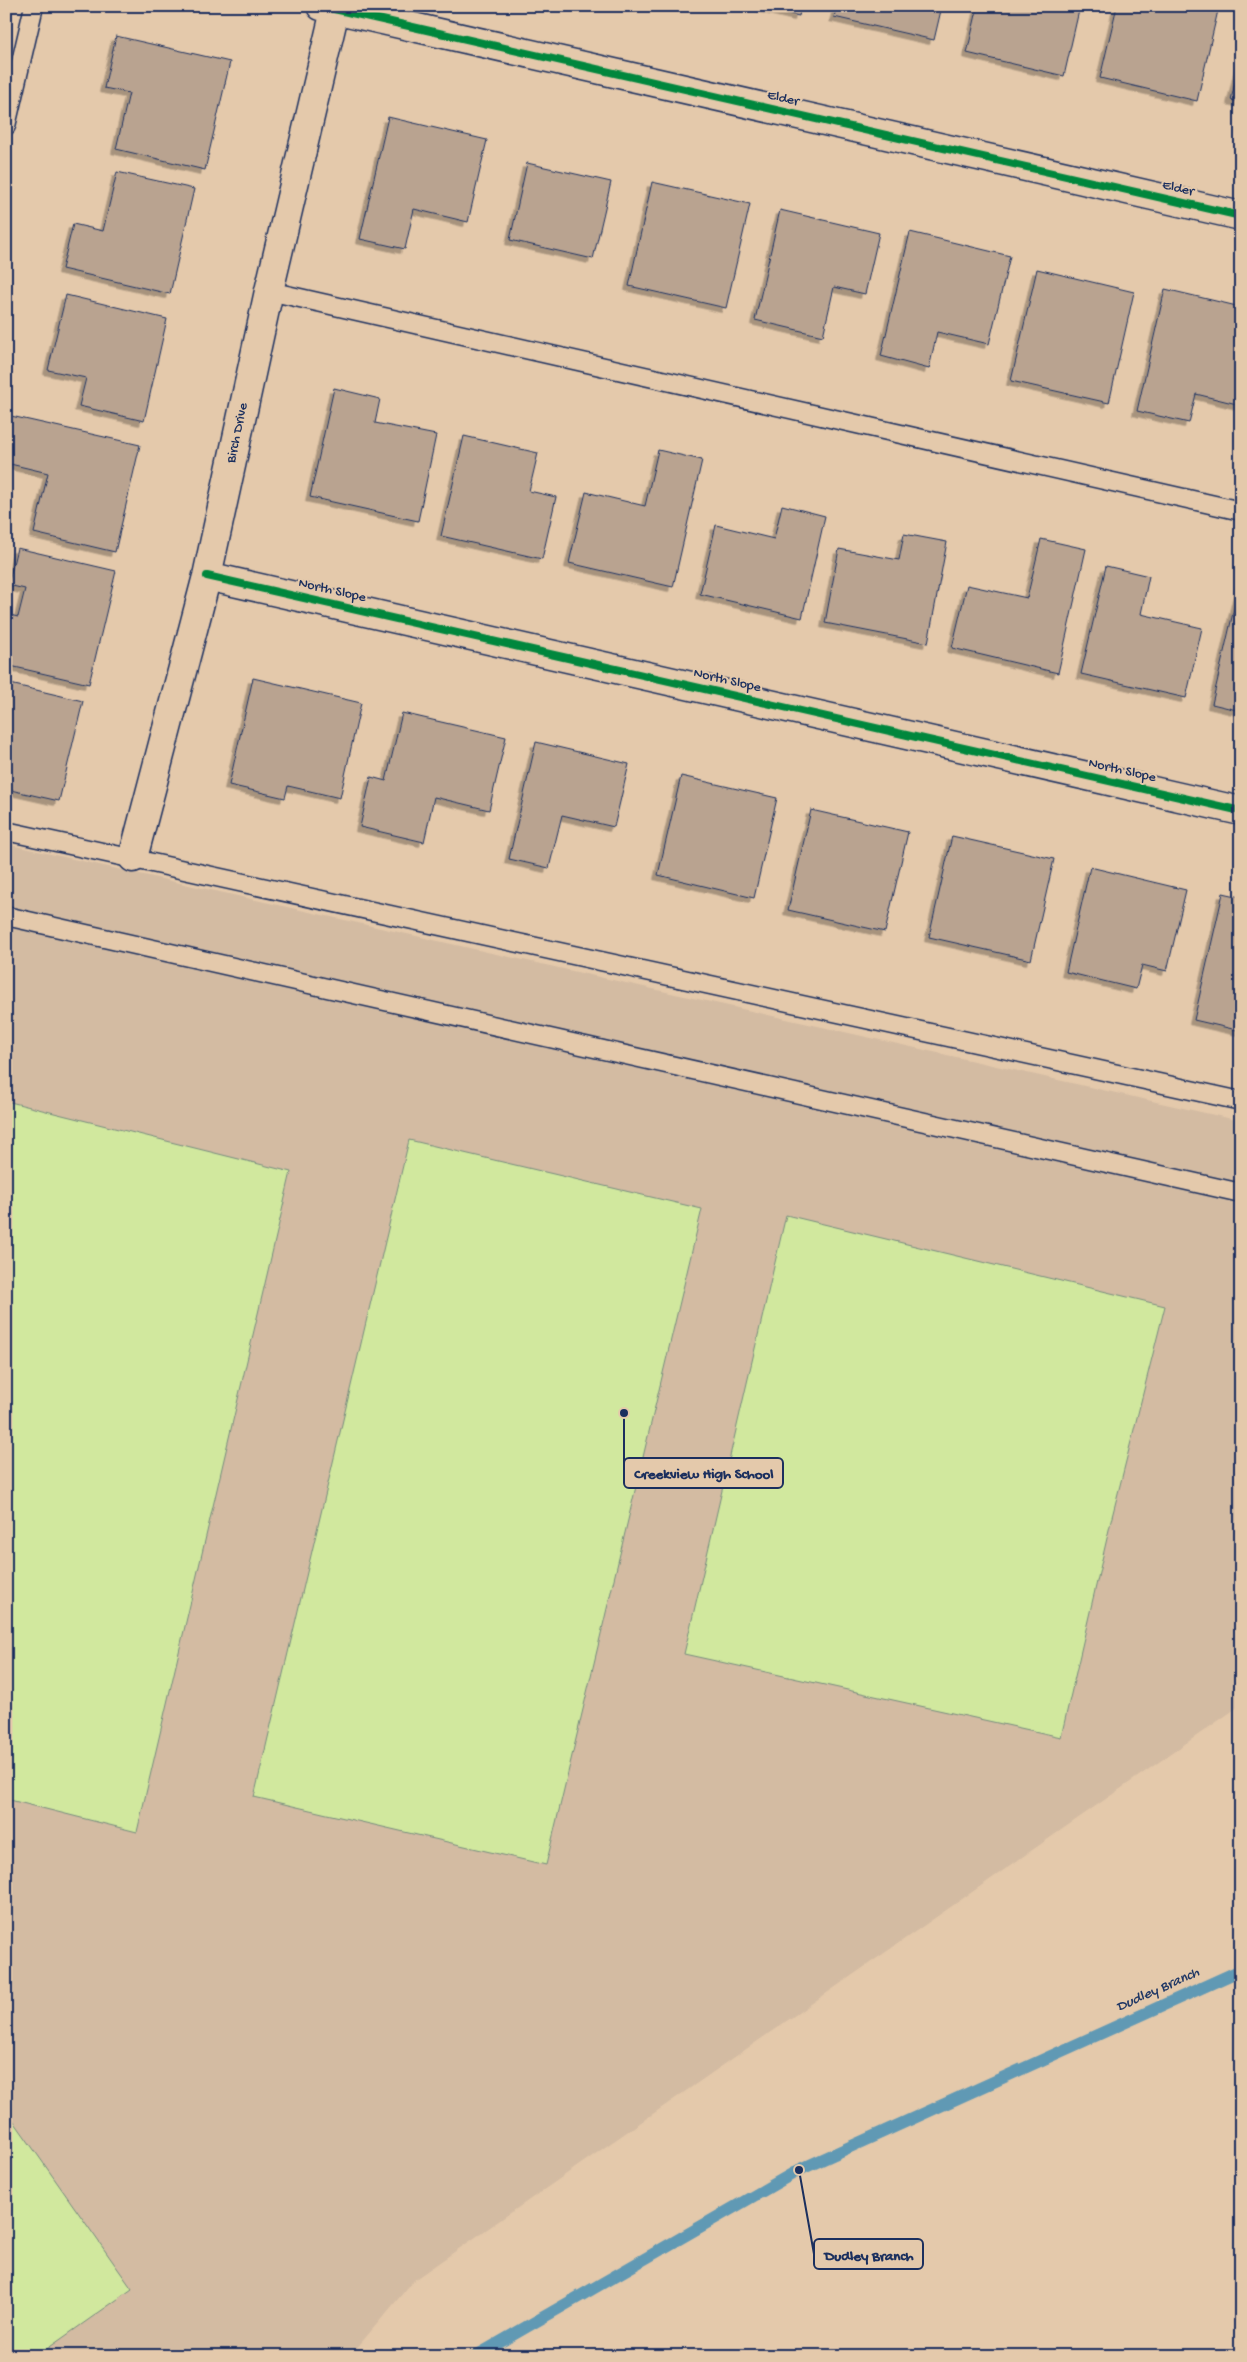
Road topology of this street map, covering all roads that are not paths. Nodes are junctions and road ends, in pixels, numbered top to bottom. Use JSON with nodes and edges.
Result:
{"nodes":[{"id":1,"x":34,"y":6,"type":"edge"},
{"id":2,"x":330,"y":7,"type":"edge"},
{"id":3,"x":6,"y":126,"type":"edge"},
{"id":4,"x":1241,"y":216,"type":"edge"},
{"id":5,"x":269,"y":291,"type":"junction"},
{"id":6,"x":1241,"y":511,"type":"edge"},
{"id":7,"x":207,"y":576,"type":"junction"},
{"id":8,"x":1241,"y":811,"type":"edge"},
{"id":9,"x":6,"y":831,"type":"edge"},
{"id":10,"x":133,"y":858,"type":"junction"},
{"id":11,"x":6,"y":916,"type":"edge"},
{"id":12,"x":1241,"y":1101,"type":"edge"},
{"id":13,"x":1241,"y":1193,"type":"edge"}],
"edges":[{"from":1,"to":3,"type":"lane"},
{"from":2,"to":4,"type":"street","name":"Elder"},
{"from":2,"to":5,"type":"street","name":"Birch Drive"},
{"from":5,"to":6,"type":"lane"},
{"from":5,"to":7,"type":"street","name":"Birch Drive"},
{"from":7,"to":8,"type":"street","name":"North Slope"},
{"from":7,"to":10,"type":"street","name":"Birch Drive"},
{"from":9,"to":10,"type":"lane"},
{"from":10,"to":12,"type":"lane"},
{"from":11,"to":13,"type":"lane"}]}
